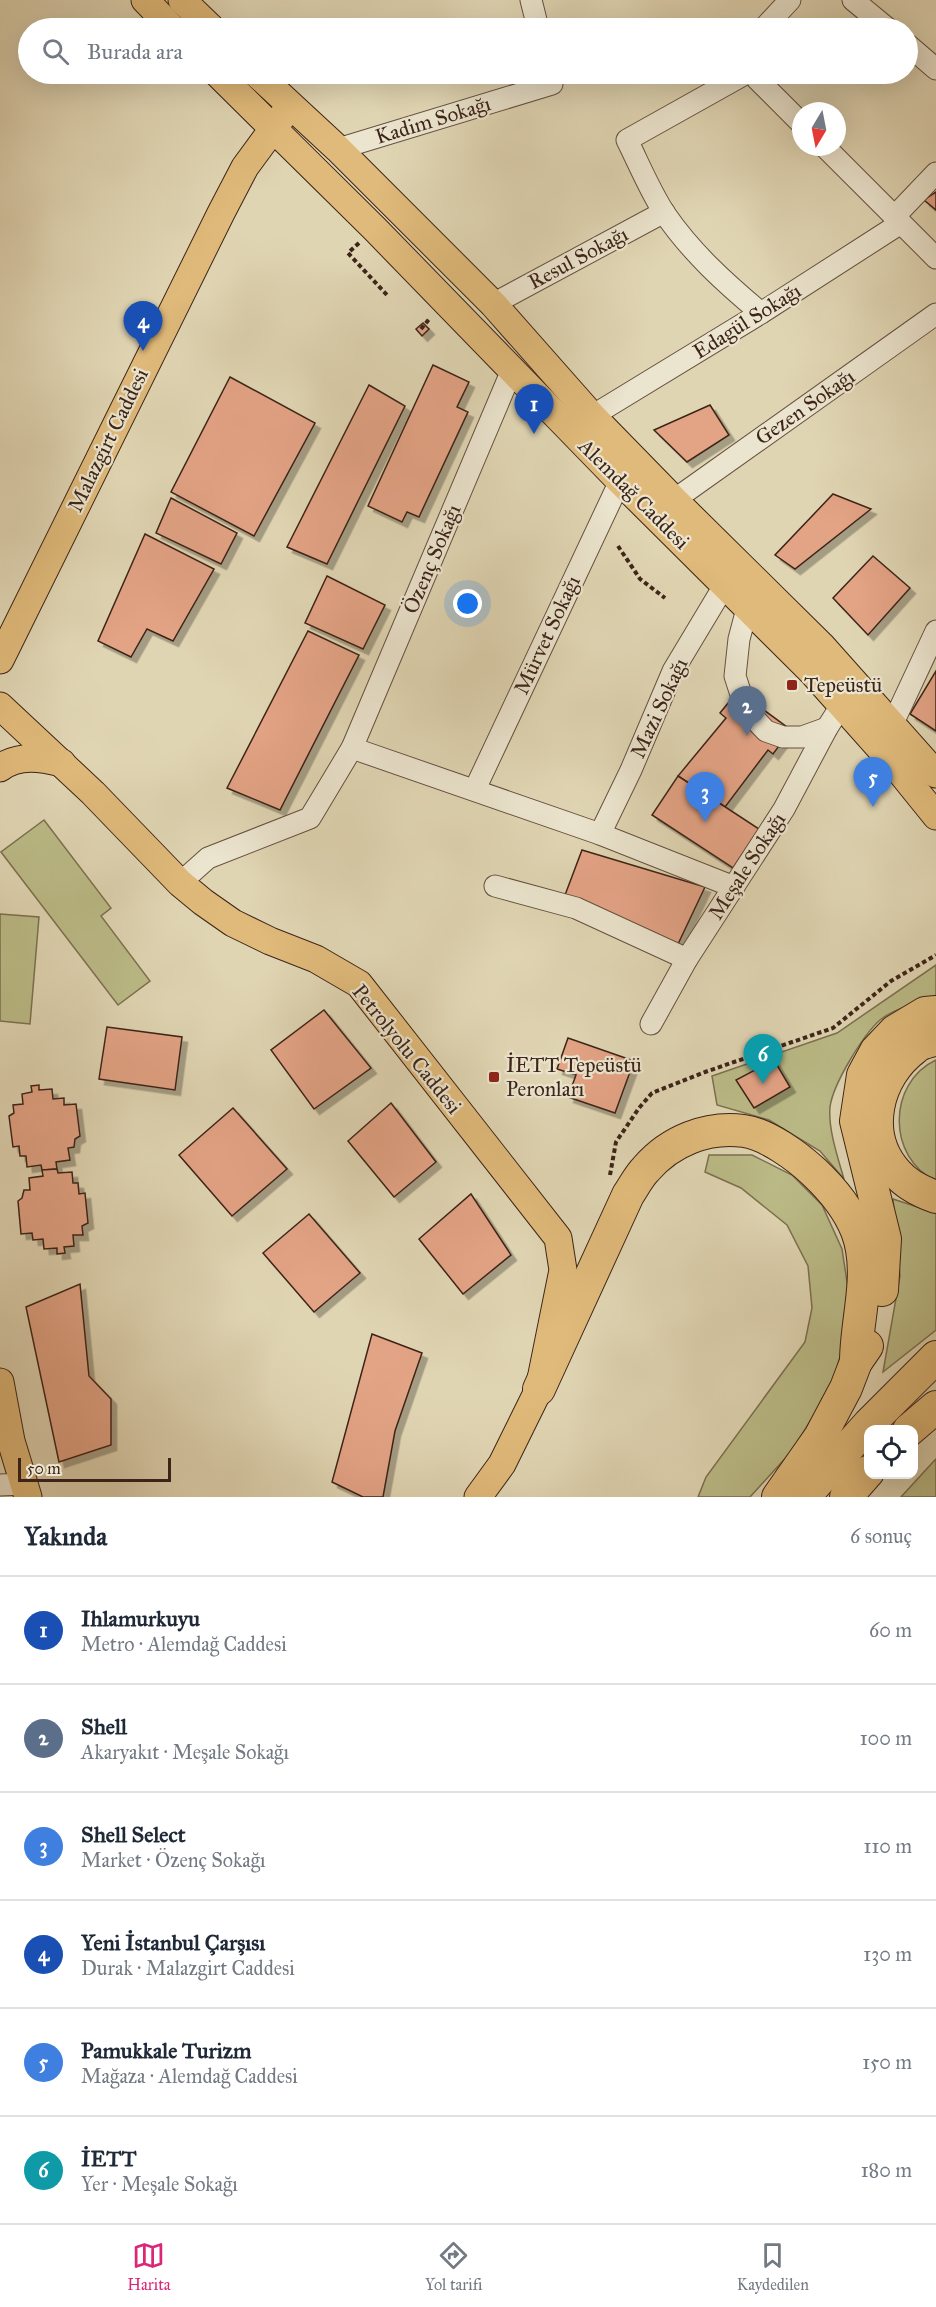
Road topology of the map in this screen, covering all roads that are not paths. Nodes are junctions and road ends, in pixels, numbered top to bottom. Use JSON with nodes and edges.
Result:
{"nodes":[{"id":1,"x":145,"y":0,"type":"edge"},
{"id":2,"x":531,"y":0,"type":"edge"},
{"id":3,"x":790,"y":0,"type":"edge"},
{"id":4,"x":853,"y":0,"type":"edge"},
{"id":5,"x":184,"y":1,"type":"edge"},
{"id":6,"x":162,"y":18,"type":"edge"},
{"id":7,"x":201,"y":18,"type":"edge"},
{"id":8,"x":536,"y":18,"type":"edge"},
{"id":9,"x":773,"y":18,"type":"edge"},
{"id":10,"x":875,"y":18,"type":"edge"},
{"id":11,"x":918,"y":54,"type":"edge"},
{"id":12,"x":936,"y":69,"type":"edge"},
{"id":13,"x":228,"y":84,"type":"edge"},
{"id":14,"x":267,"y":84,"type":"edge"},
{"id":15,"x":552,"y":84,"type":"edge"},
{"id":16,"x":727,"y":84,"type":"edge"},
{"id":17,"x":762,"y":84,"type":"edge"},
{"id":18,"x":290,"y":106,"type":"junction"},
{"id":19,"x":792,"y":114,"type":"edge"},
{"id":20,"x":273,"y":128,"type":"junction"},
{"id":21,"x":338,"y":149,"type":"junction"},
{"id":22,"x":834,"y":156,"type":"edge"},
{"id":23,"x":936,"y":173,"type":"edge"},
{"id":24,"x":664,"y":212,"type":"junction"},
{"id":25,"x":897,"y":220,"type":"junction"},
{"id":26,"x":936,"y":258,"type":"edge"},
{"id":27,"x":493,"y":304,"type":"junction"},
{"id":28,"x":761,"y":313,"type":"junction"},
{"id":29,"x":936,"y":314,"type":"edge"},
{"id":30,"x":512,"y":370,"type":"junction"},
{"id":31,"x":592,"y":416,"type":"junction"},
{"id":32,"x":620,"y":481,"type":"junction"},
{"id":33,"x":674,"y":500,"type":"junction"},
{"id":34,"x":724,"y":586,"type":"junction"},
{"id":35,"x":747,"y":609,"type":"junction"},
{"id":36,"x":936,"y":631,"type":"edge"},
{"id":37,"x":1,"y":655,"type":"edge"},
{"id":38,"x":0,"y":706,"type":"edge"},
{"id":39,"x":841,"y":706,"type":"junction"},
{"id":40,"x":892,"y":723,"type":"junction"},
{"id":41,"x":827,"y":728,"type":"junction"},
{"id":42,"x":352,"y":748,"type":"junction"},
{"id":43,"x":63,"y":763,"type":"junction"},
{"id":44,"x":0,"y":768,"type":"edge"},
{"id":45,"x":936,"y":774,"type":"edge"},
{"id":46,"x":475,"y":789,"type":"junction"},
{"id":47,"x":936,"y":816,"type":"edge"},
{"id":48,"x":600,"y":834,"type":"junction"},
{"id":49,"x":180,"y":882,"type":"junction"},
{"id":50,"x":495,"y":886,"type":"dead end"},
{"id":51,"x":734,"y":887,"type":"junction"},
{"id":52,"x":687,"y":959,"type":"junction"},
{"id":53,"x":936,"y":1012,"type":"edge"},
{"id":54,"x":651,"y":1024,"type":"dead end"},
{"id":55,"x":936,"y":1040,"type":"edge"},
{"id":56,"x":936,"y":1197,"type":"edge"},
{"id":57,"x":936,"y":1357,"type":"edge"},
{"id":58,"x":856,"y":1362,"type":"junction"},
{"id":59,"x":0,"y":1382,"type":"edge"},
{"id":60,"x":539,"y":1389,"type":"junction"},
{"id":61,"x":864,"y":1477,"type":"edge"},
{"id":62,"x":871,"y":1479,"type":"edge"},
{"id":63,"x":17,"y":1489,"type":"edge"},
{"id":64,"x":478,"y":1497,"type":"edge"},
{"id":65,"x":778,"y":1497,"type":"edge"},
{"id":66,"x":804,"y":1497,"type":"edge"},
{"id":67,"x":846,"y":1497,"type":"edge"},
{"id":68,"x":862,"y":1497,"type":"edge"}],
"edges":[{"from":1,"to":6,"type":"main road"},
{"from":2,"to":8,"type":"street"},
{"from":3,"to":9,"type":"street"},
{"from":4,"to":10,"type":"street"},
{"from":5,"to":7,"type":"main road"},
{"from":11,"to":12,"type":"street"},
{"from":13,"to":20,"type":"main road","name":"Alemdağ Caddesi"},
{"from":14,"to":18,"type":"main road","name":"Alemdağ Caddesi"},
{"from":15,"to":21,"type":"street","name":"Kadim Sokağı"},
{"from":16,"to":24,"type":"street"},
{"from":17,"to":19,"type":"street"},
{"from":18,"to":20,"type":"main road"},
{"from":18,"to":21,"type":"main road","name":"Alemdağ Caddesi"},
{"from":20,"to":30,"type":"main road","name":"Alemdağ Caddesi"},
{"from":20,"to":37,"type":"main road","name":"Malazgirt Caddesi"},
{"from":21,"to":27,"type":"main road","name":"Alemdağ Caddesi"},
{"from":22,"to":25,"type":"street"},
{"from":23,"to":25,"type":"street","name":"Edagül Sokağı"},
{"from":24,"to":27,"type":"street","name":"Resul Sokağı"},
{"from":24,"to":28,"type":"street"},
{"from":25,"to":26,"type":"street"},
{"from":25,"to":28,"type":"street","name":"Edagül Sokağı"},
{"from":27,"to":31,"type":"main road","name":"Alemdağ Caddesi"},
{"from":28,"to":31,"type":"street","name":"Edagül Sokağı"},
{"from":29,"to":33,"type":"street","name":"Gezen Sokağı"},
{"from":30,"to":32,"type":"main road","name":"Alemdağ Caddesi"},
{"from":30,"to":42,"type":"street","name":"Özenç Sokağı"},
{"from":31,"to":33,"type":"main road","name":"Alemdağ Caddesi"},
{"from":32,"to":34,"type":"main road","name":"Alemdağ Caddesi"},
{"from":32,"to":46,"type":"street","name":"Mürvet Sokağı"},
{"from":33,"to":40,"type":"main road","name":"Alemdağ Caddesi"},
{"from":34,"to":35,"type":"main road","name":"Alemdağ Caddesi"},
{"from":34,"to":48,"type":"street","name":"Mazi Sokağı"},
{"from":35,"to":39,"type":"main road","name":"Alemdağ Caddesi"},
{"from":35,"to":41,"type":"street"},
{"from":36,"to":40,"type":"street"},
{"from":38,"to":43,"type":"main road","name":"Petrolyolu Caddesi"},
{"from":39,"to":41,"type":"street","name":"Meşale Sokağı"},
{"from":39,"to":47,"type":"main road","name":"Alemdağ Caddesi"},
{"from":40,"to":45,"type":"main road","name":"Alemdağ Caddesi"},
{"from":41,"to":51,"type":"street","name":"Meşale Sokağı"},
{"from":42,"to":46,"type":"street"},
{"from":42,"to":49,"type":"street","name":"Özenç Sokağı"},
{"from":43,"to":44,"type":"main road"},
{"from":43,"to":49,"type":"main road","name":"Petrolyolu Caddesi"},
{"from":46,"to":48,"type":"street"},
{"from":48,"to":51,"type":"street"},
{"from":49,"to":60,"type":"main road","name":"Petrolyolu Caddesi"},
{"from":50,"to":52,"type":"street"},
{"from":51,"to":52,"type":"street","name":"Meşale Sokağı"},
{"from":52,"to":54,"type":"street","name":"Meşale Sokağı"},
{"from":53,"to":58,"type":"highway"},
{"from":55,"to":56,"type":"highway"},
{"from":57,"to":66,"type":"highway"},
{"from":58,"to":60,"type":"highway"},
{"from":58,"to":65,"type":"highway"},
{"from":59,"to":63,"type":"main road"},
{"from":60,"to":64,"type":"main road","name":"Petrolyolu Caddesi"},
{"from":61,"to":67,"type":"highway"},
{"from":62,"to":68,"type":"highway"}]}
